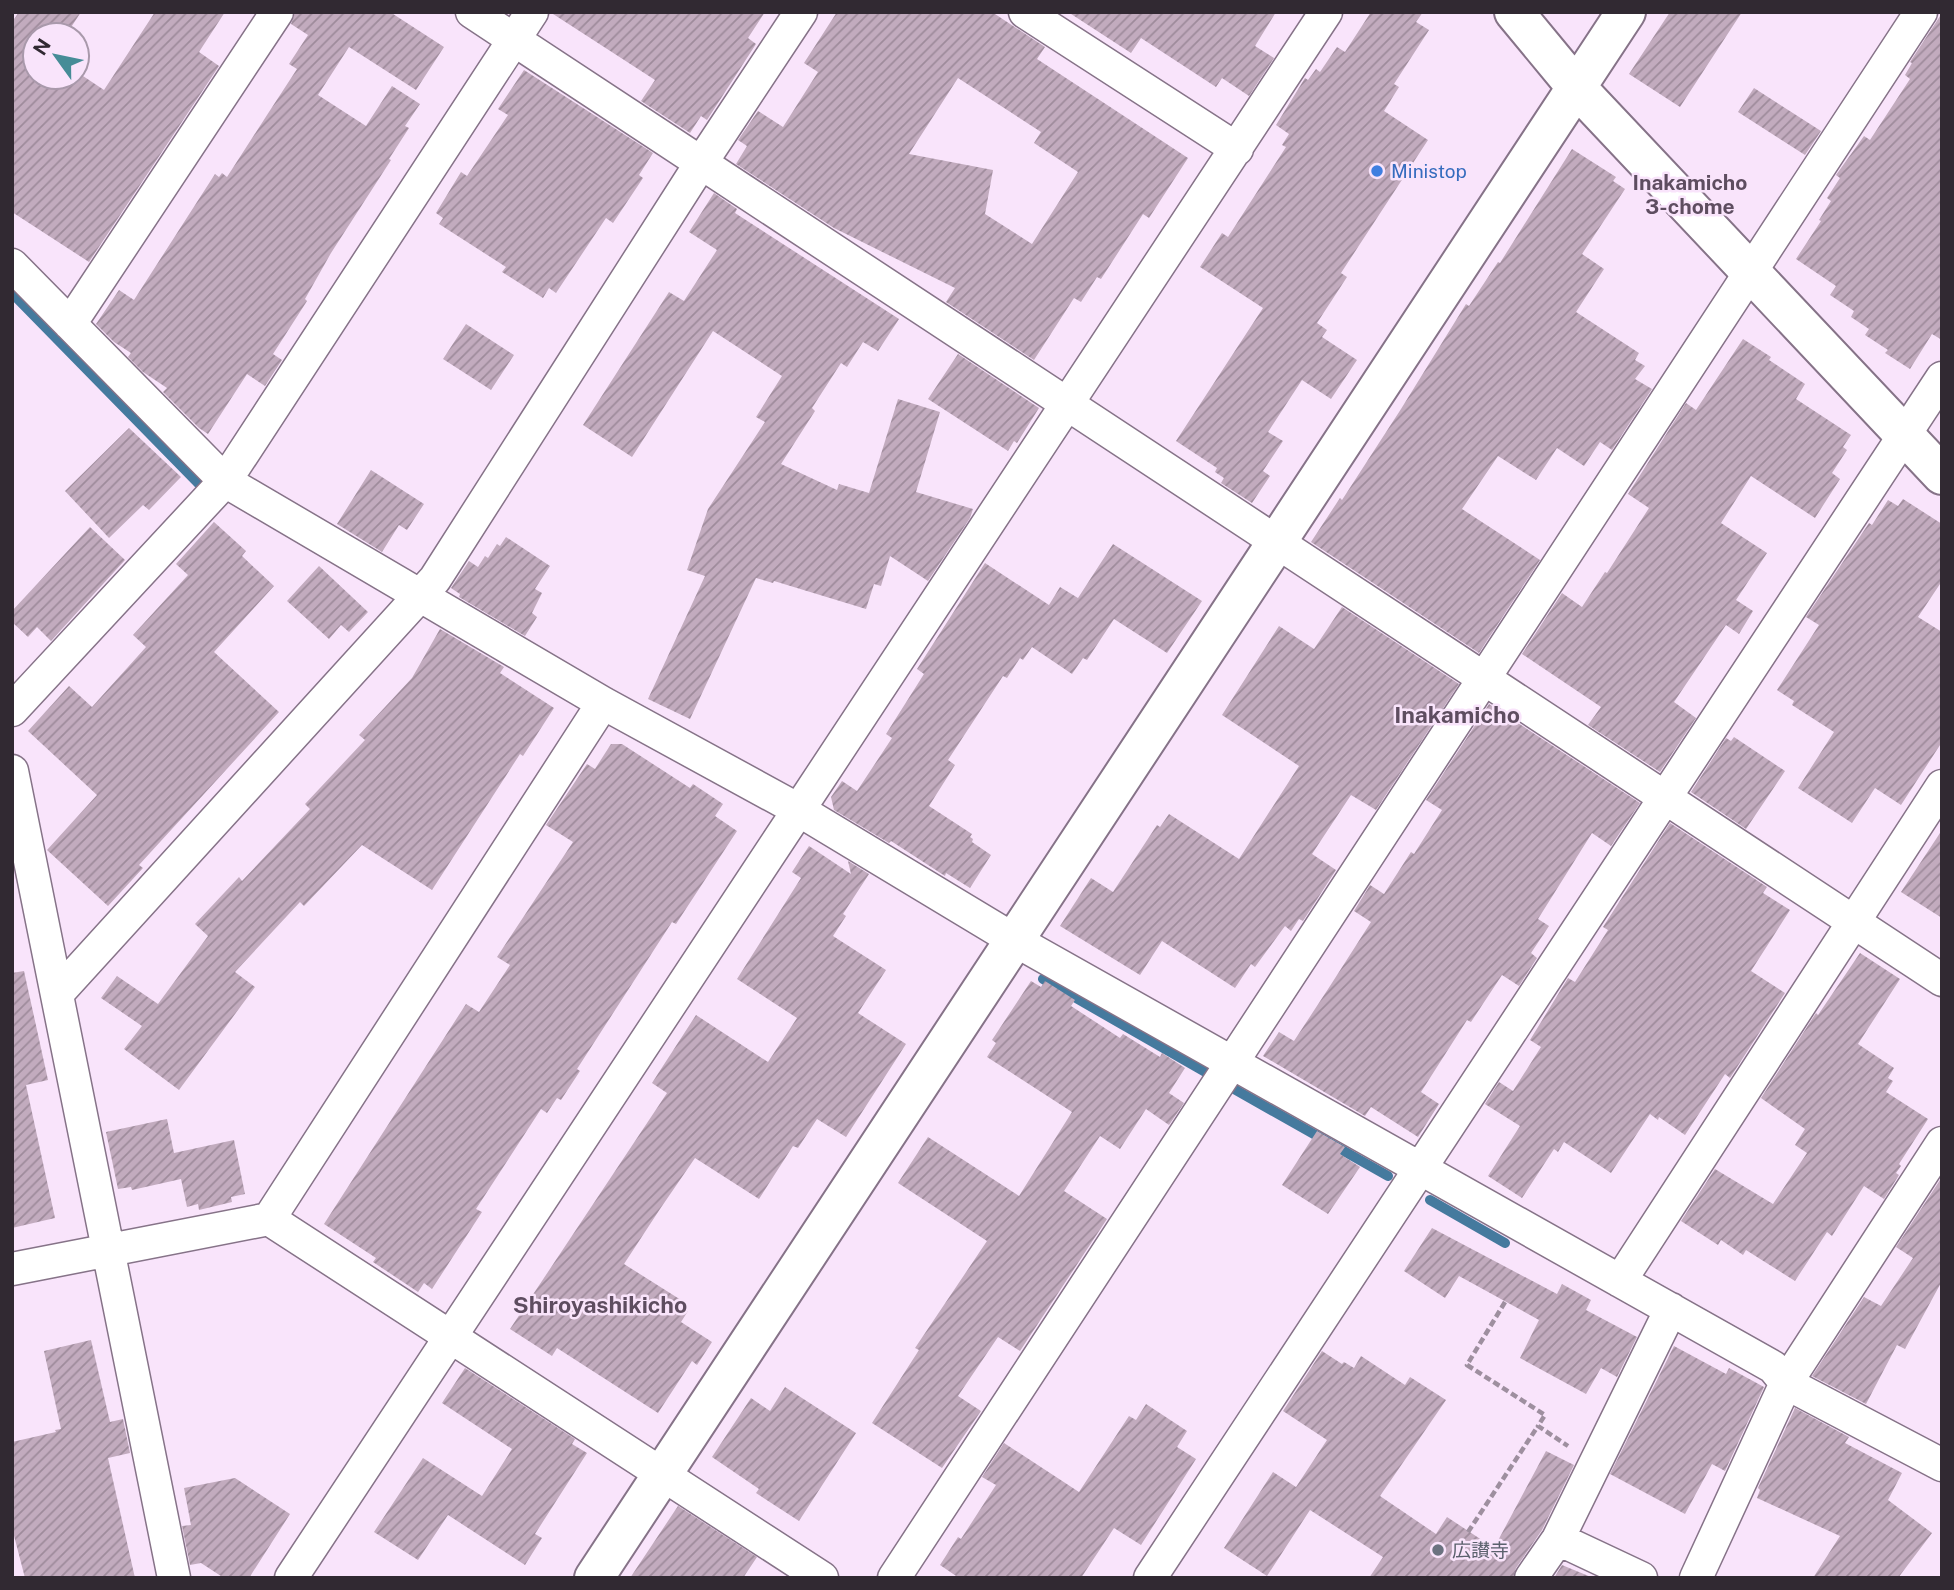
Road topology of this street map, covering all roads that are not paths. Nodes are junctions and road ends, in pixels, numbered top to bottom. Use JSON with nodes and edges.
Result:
{"nodes":[{"id":1,"x":277,"y":12,"type":"edge"},
{"id":2,"x":472,"y":12,"type":"edge"},
{"id":3,"x":531,"y":12,"type":"edge"},
{"id":4,"x":801,"y":12,"type":"edge"},
{"id":5,"x":1025,"y":12,"type":"edge"},
{"id":6,"x":1326,"y":12,"type":"edge"},
{"id":7,"x":1514,"y":12,"type":"edge"},
{"id":8,"x":1626,"y":12,"type":"edge"},
{"id":9,"x":1921,"y":12,"type":"edge"},
{"id":10,"x":1060,"y":22,"type":"edge"},
{"id":11,"x":513,"y":39,"type":"junction"},
{"id":12,"x":1576,"y":87,"type":"junction"},
{"id":13,"x":1237,"y":149,"type":"junction"},
{"id":14,"x":701,"y":163,"type":"junction"},
{"id":15,"x":12,"y":265,"type":"edge"},
{"id":16,"x":1750,"y":273,"type":"junction"},
{"id":17,"x":70,"y":324,"type":"junction"},
{"id":18,"x":1942,"y":378,"type":"edge"},
{"id":19,"x":1069,"y":406,"type":"junction"},
{"id":20,"x":1904,"y":435,"type":"junction"},
{"id":21,"x":1942,"y":475,"type":"edge"},
{"id":22,"x":225,"y":481,"type":"junction"},
{"id":23,"x":1277,"y":542,"type":"junction"},
{"id":24,"x":420,"y":596,"type":"junction"},
{"id":25,"x":1483,"y":678,"type":"junction"},
{"id":26,"x":603,"y":703,"type":"junction"},
{"id":27,"x":12,"y":710,"type":"edge"},
{"id":28,"x":12,"y":771,"type":"edge"},
{"id":29,"x":1942,"y":786,"type":"edge"},
{"id":30,"x":1665,"y":798,"type":"junction"},
{"id":31,"x":797,"y":809,"type":"junction"},
{"id":32,"x":1854,"y":922,"type":"junction"},
{"id":33,"x":1016,"y":941,"type":"junction"},
{"id":34,"x":1942,"y":980,"type":"edge"},
{"id":35,"x":57,"y":995,"type":"junction"},
{"id":36,"x":1231,"y":1062,"type":"junction"},
{"id":37,"x":1942,"y":1143,"type":"edge"},
{"id":38,"x":1421,"y":1169,"type":"junction"},
{"id":39,"x":269,"y":1219,"type":"junction"},
{"id":40,"x":110,"y":1249,"type":"junction"},
{"id":41,"x":12,"y":1269,"type":"edge"},
{"id":42,"x":1620,"y":1281,"type":"junction"},
{"id":43,"x":1671,"y":1309,"type":"junction"},
{"id":44,"x":449,"y":1335,"type":"junction"},
{"id":45,"x":1786,"y":1383,"type":"junction"},
{"id":46,"x":1942,"y":1465,"type":"edge"},
{"id":47,"x":663,"y":1474,"type":"junction"},
{"id":48,"x":1558,"y":1539,"type":"junction"},
{"id":49,"x":174,"y":1578,"type":"edge"},
{"id":50,"x":292,"y":1578,"type":"edge"},
{"id":51,"x":594,"y":1578,"type":"edge"},
{"id":52,"x":822,"y":1578,"type":"edge"},
{"id":53,"x":894,"y":1578,"type":"edge"},
{"id":54,"x":1150,"y":1578,"type":"edge"},
{"id":55,"x":1531,"y":1578,"type":"edge"},
{"id":56,"x":1641,"y":1578,"type":"edge"},
{"id":57,"x":1696,"y":1578,"type":"edge"}],
"edges":[{"from":1,"to":17,"type":"street"},
{"from":2,"to":11,"type":"street"},
{"from":3,"to":11,"type":"street"},
{"from":4,"to":14,"type":"street"},
{"from":5,"to":10,"type":"street"},
{"from":6,"to":13,"type":"street"},
{"from":7,"to":12,"type":"street"},
{"from":8,"to":12,"type":"street"},
{"from":9,"to":16,"type":"street"},
{"from":10,"to":13,"type":"street"},
{"from":11,"to":14,"type":"street"},
{"from":11,"to":22,"type":"street"},
{"from":12,"to":16,"type":"street"},
{"from":12,"to":23,"type":"street"},
{"from":13,"to":19,"type":"street"},
{"from":14,"to":19,"type":"street"},
{"from":14,"to":24,"type":"street"},
{"from":15,"to":17,"type":"street"},
{"from":16,"to":20,"type":"street"},
{"from":16,"to":25,"type":"street"},
{"from":17,"to":22,"type":"street"},
{"from":18,"to":20,"type":"street"},
{"from":19,"to":23,"type":"street"},
{"from":19,"to":31,"type":"street"},
{"from":20,"to":21,"type":"street"},
{"from":20,"to":30,"type":"street"},
{"from":22,"to":24,"type":"street"},
{"from":22,"to":27,"type":"street"},
{"from":23,"to":25,"type":"street"},
{"from":23,"to":33,"type":"street"},
{"from":24,"to":26,"type":"street"},
{"from":24,"to":35,"type":"street"},
{"from":25,"to":30,"type":"street"},
{"from":25,"to":36,"type":"street"},
{"from":26,"to":31,"type":"street"},
{"from":26,"to":39,"type":"street"},
{"from":28,"to":35,"type":"street"},
{"from":29,"to":32,"type":"street"},
{"from":30,"to":32,"type":"street"},
{"from":30,"to":38,"type":"street"},
{"from":31,"to":33,"type":"street"},
{"from":31,"to":44,"type":"street"},
{"from":32,"to":34,"type":"street"},
{"from":32,"to":42,"type":"street"},
{"from":33,"to":36,"type":"street"},
{"from":33,"to":47,"type":"street"},
{"from":35,"to":40,"type":"street"},
{"from":36,"to":38,"type":"street"},
{"from":36,"to":53,"type":"street"},
{"from":37,"to":45,"type":"street"},
{"from":38,"to":42,"type":"street"},
{"from":38,"to":54,"type":"street"},
{"from":39,"to":40,"type":"street"},
{"from":39,"to":44,"type":"street"},
{"from":40,"to":41,"type":"street"},
{"from":40,"to":49,"type":"street"},
{"from":42,"to":43,"type":"street"},
{"from":43,"to":45,"type":"street"},
{"from":43,"to":48,"type":"street"},
{"from":44,"to":47,"type":"street"},
{"from":44,"to":50,"type":"street"},
{"from":45,"to":46,"type":"street"},
{"from":45,"to":57,"type":"street"},
{"from":47,"to":51,"type":"street"},
{"from":47,"to":52,"type":"street"},
{"from":48,"to":55,"type":"street"},
{"from":48,"to":56,"type":"street"}]}
